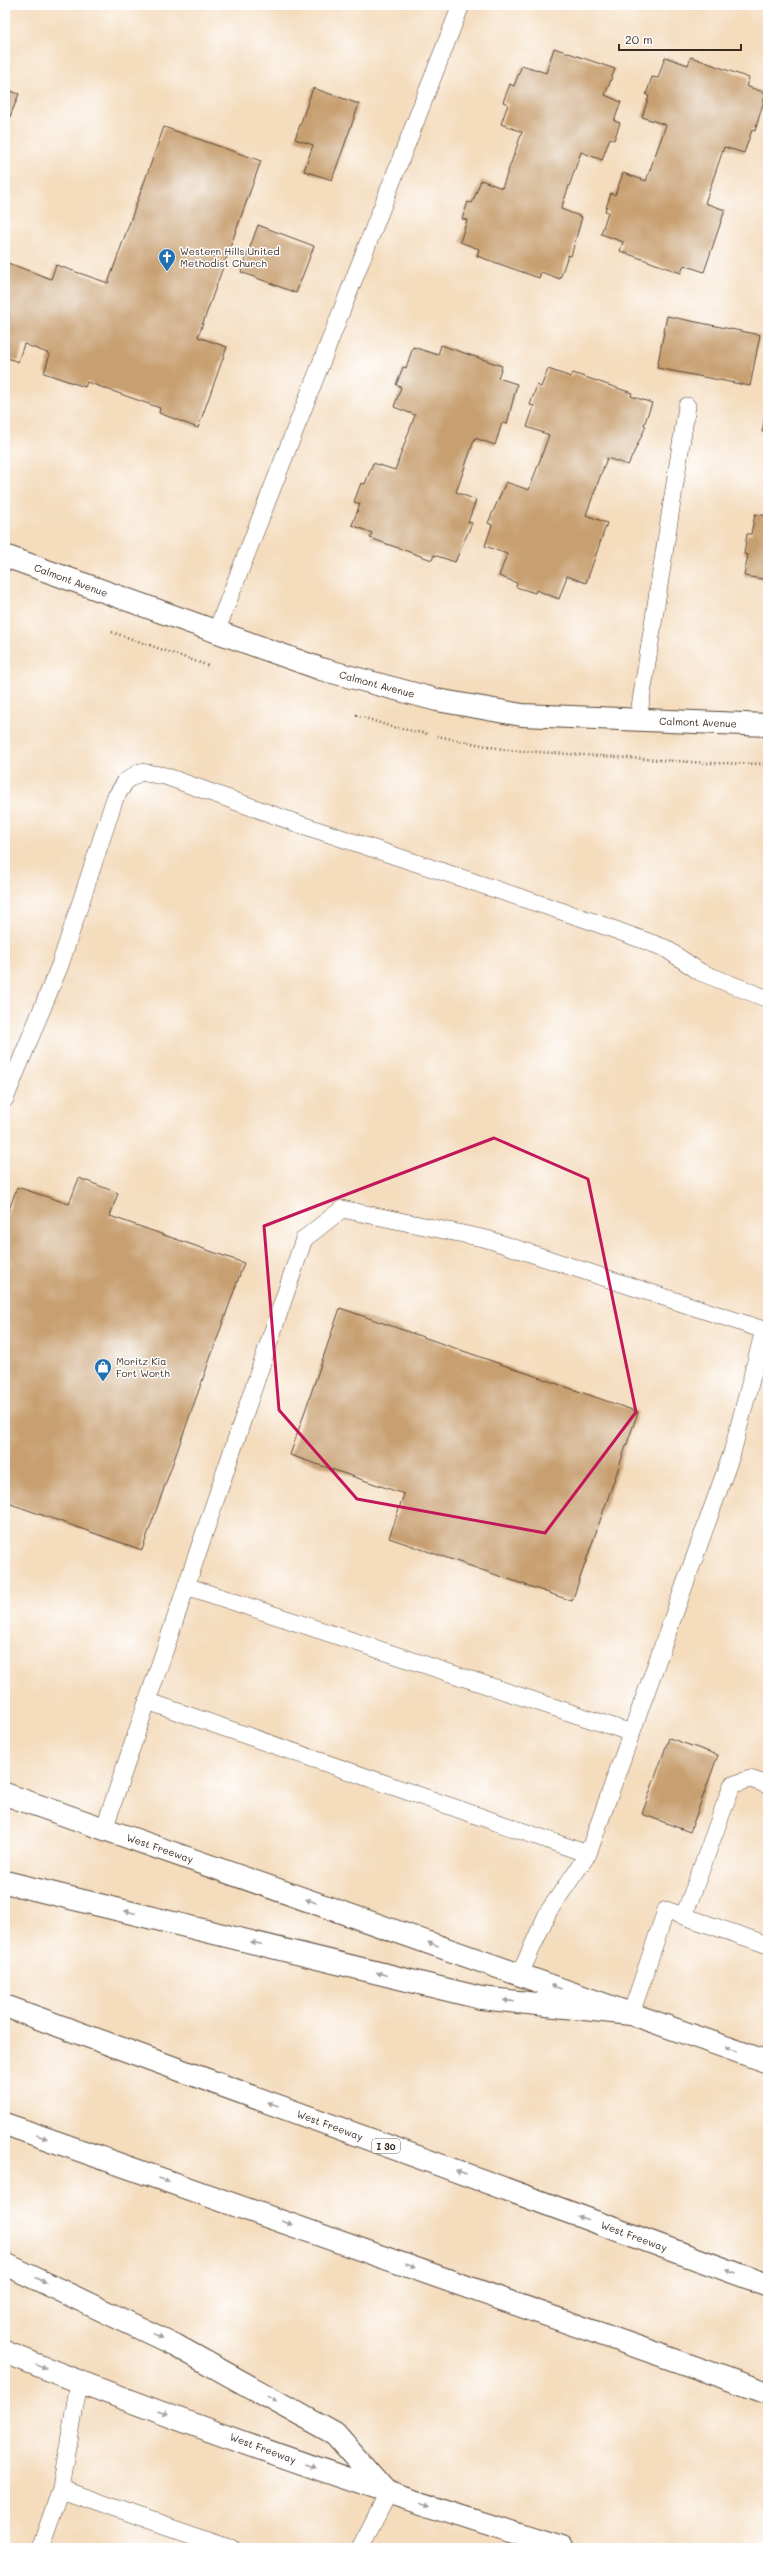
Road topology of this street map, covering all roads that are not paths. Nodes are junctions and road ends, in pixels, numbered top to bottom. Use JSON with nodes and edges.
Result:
{"nodes":[{"id":1,"x":461,"y":5,"type":"edge"},
{"id":2,"x":687,"y":406,"type":"dead end"},
{"id":3,"x":5,"y":556,"type":"edge"},
{"id":4,"x":216,"y":632,"type":"junction"},
{"id":5,"x":638,"y":720,"type":"junction"},
{"id":6,"x":768,"y":725,"type":"edge"},
{"id":7,"x":768,"y":999,"type":"edge"},
{"id":8,"x":5,"y":1099,"type":"edge"},
{"id":9,"x":766,"y":1329,"type":"edge"},
{"id":10,"x":186,"y":1586,"type":"junction"},
{"id":11,"x":147,"y":1701,"type":"junction"},
{"id":12,"x":632,"y":1733,"type":"junction"},
{"id":13,"x":768,"y":1785,"type":"edge"},
{"id":14,"x":5,"y":1794,"type":"edge"},
{"id":15,"x":104,"y":1829,"type":"junction"},
{"id":16,"x":588,"y":1854,"type":"junction"},
{"id":17,"x":5,"y":1882,"type":"edge"},
{"id":18,"x":684,"y":1916,"type":"junction"},
{"id":19,"x":768,"y":1945,"type":"edge"},
{"id":20,"x":520,"y":1974,"type":"junction"},
{"id":21,"x":5,"y":2006,"type":"edge"},
{"id":22,"x":631,"y":2014,"type":"junction"},
{"id":23,"x":768,"y":2062,"type":"edge"},
{"id":24,"x":5,"y":2124,"type":"edge"},
{"id":25,"x":5,"y":2264,"type":"edge"},
{"id":26,"x":768,"y":2285,"type":"edge"},
{"id":27,"x":5,"y":2352,"type":"edge"},
{"id":28,"x":79,"y":2382,"type":"junction"},
{"id":29,"x":759,"y":2390,"type":"edge"},
{"id":30,"x":61,"y":2489,"type":"junction"},
{"id":31,"x":388,"y":2494,"type":"junction"},
{"id":32,"x":557,"y":2547,"type":"edge"},
{"id":33,"x":40,"y":2548,"type":"edge"},
{"id":34,"x":231,"y":2548,"type":"edge"},
{"id":35,"x":360,"y":2548,"type":"edge"}],
"edges":[{"from":1,"to":4,"type":"lane"},
{"from":2,"to":5,"type":"lane"},
{"from":3,"to":4,"type":"main road","name":"Calmont Avenue"},
{"from":4,"to":5,"type":"main road","name":"Calmont Avenue"},
{"from":5,"to":6,"type":"main road","name":"Calmont Avenue"},
{"from":7,"to":8,"type":"lane"},
{"from":9,"to":10,"type":"lane"},
{"from":9,"to":12,"type":"lane"},
{"from":10,"to":11,"type":"lane"},
{"from":10,"to":12,"type":"lane"},
{"from":11,"to":15,"type":"lane"},
{"from":11,"to":16,"type":"lane"},
{"from":12,"to":16,"type":"lane"},
{"from":13,"to":18,"type":"lane"},
{"from":14,"to":15,"type":"main road","name":"West Freeway"},
{"from":20,"to":15,"type":"main road","name":"West Freeway","one_way":true},
{"from":16,"to":20,"type":"lane"},
{"from":22,"to":17,"type":"main road","one_way":true},
{"from":18,"to":19,"type":"lane"},
{"from":18,"to":22,"type":"lane"},
{"from":22,"to":20,"type":"main road","name":"West Freeway","one_way":true},
{"from":26,"to":21,"type":"main road","name":"West Freeway","number":"I 30","one_way":true},
{"from":23,"to":22,"type":"main road","name":"West Freeway","one_way":true},
{"from":24,"to":29,"type":"main road","one_way":true},
{"from":25,"to":31,"type":"main road","one_way":true},
{"from":27,"to":28,"type":"main road","name":"West Freeway","one_way":true},
{"from":28,"to":30,"type":"lane"},
{"from":28,"to":31,"type":"main road","name":"West Freeway","one_way":true},
{"from":30,"to":33,"type":"lane"},
{"from":30,"to":34,"type":"lane"},
{"from":31,"to":32,"type":"main road","name":"West Freeway","one_way":true},
{"from":31,"to":35,"type":"lane"}]}
